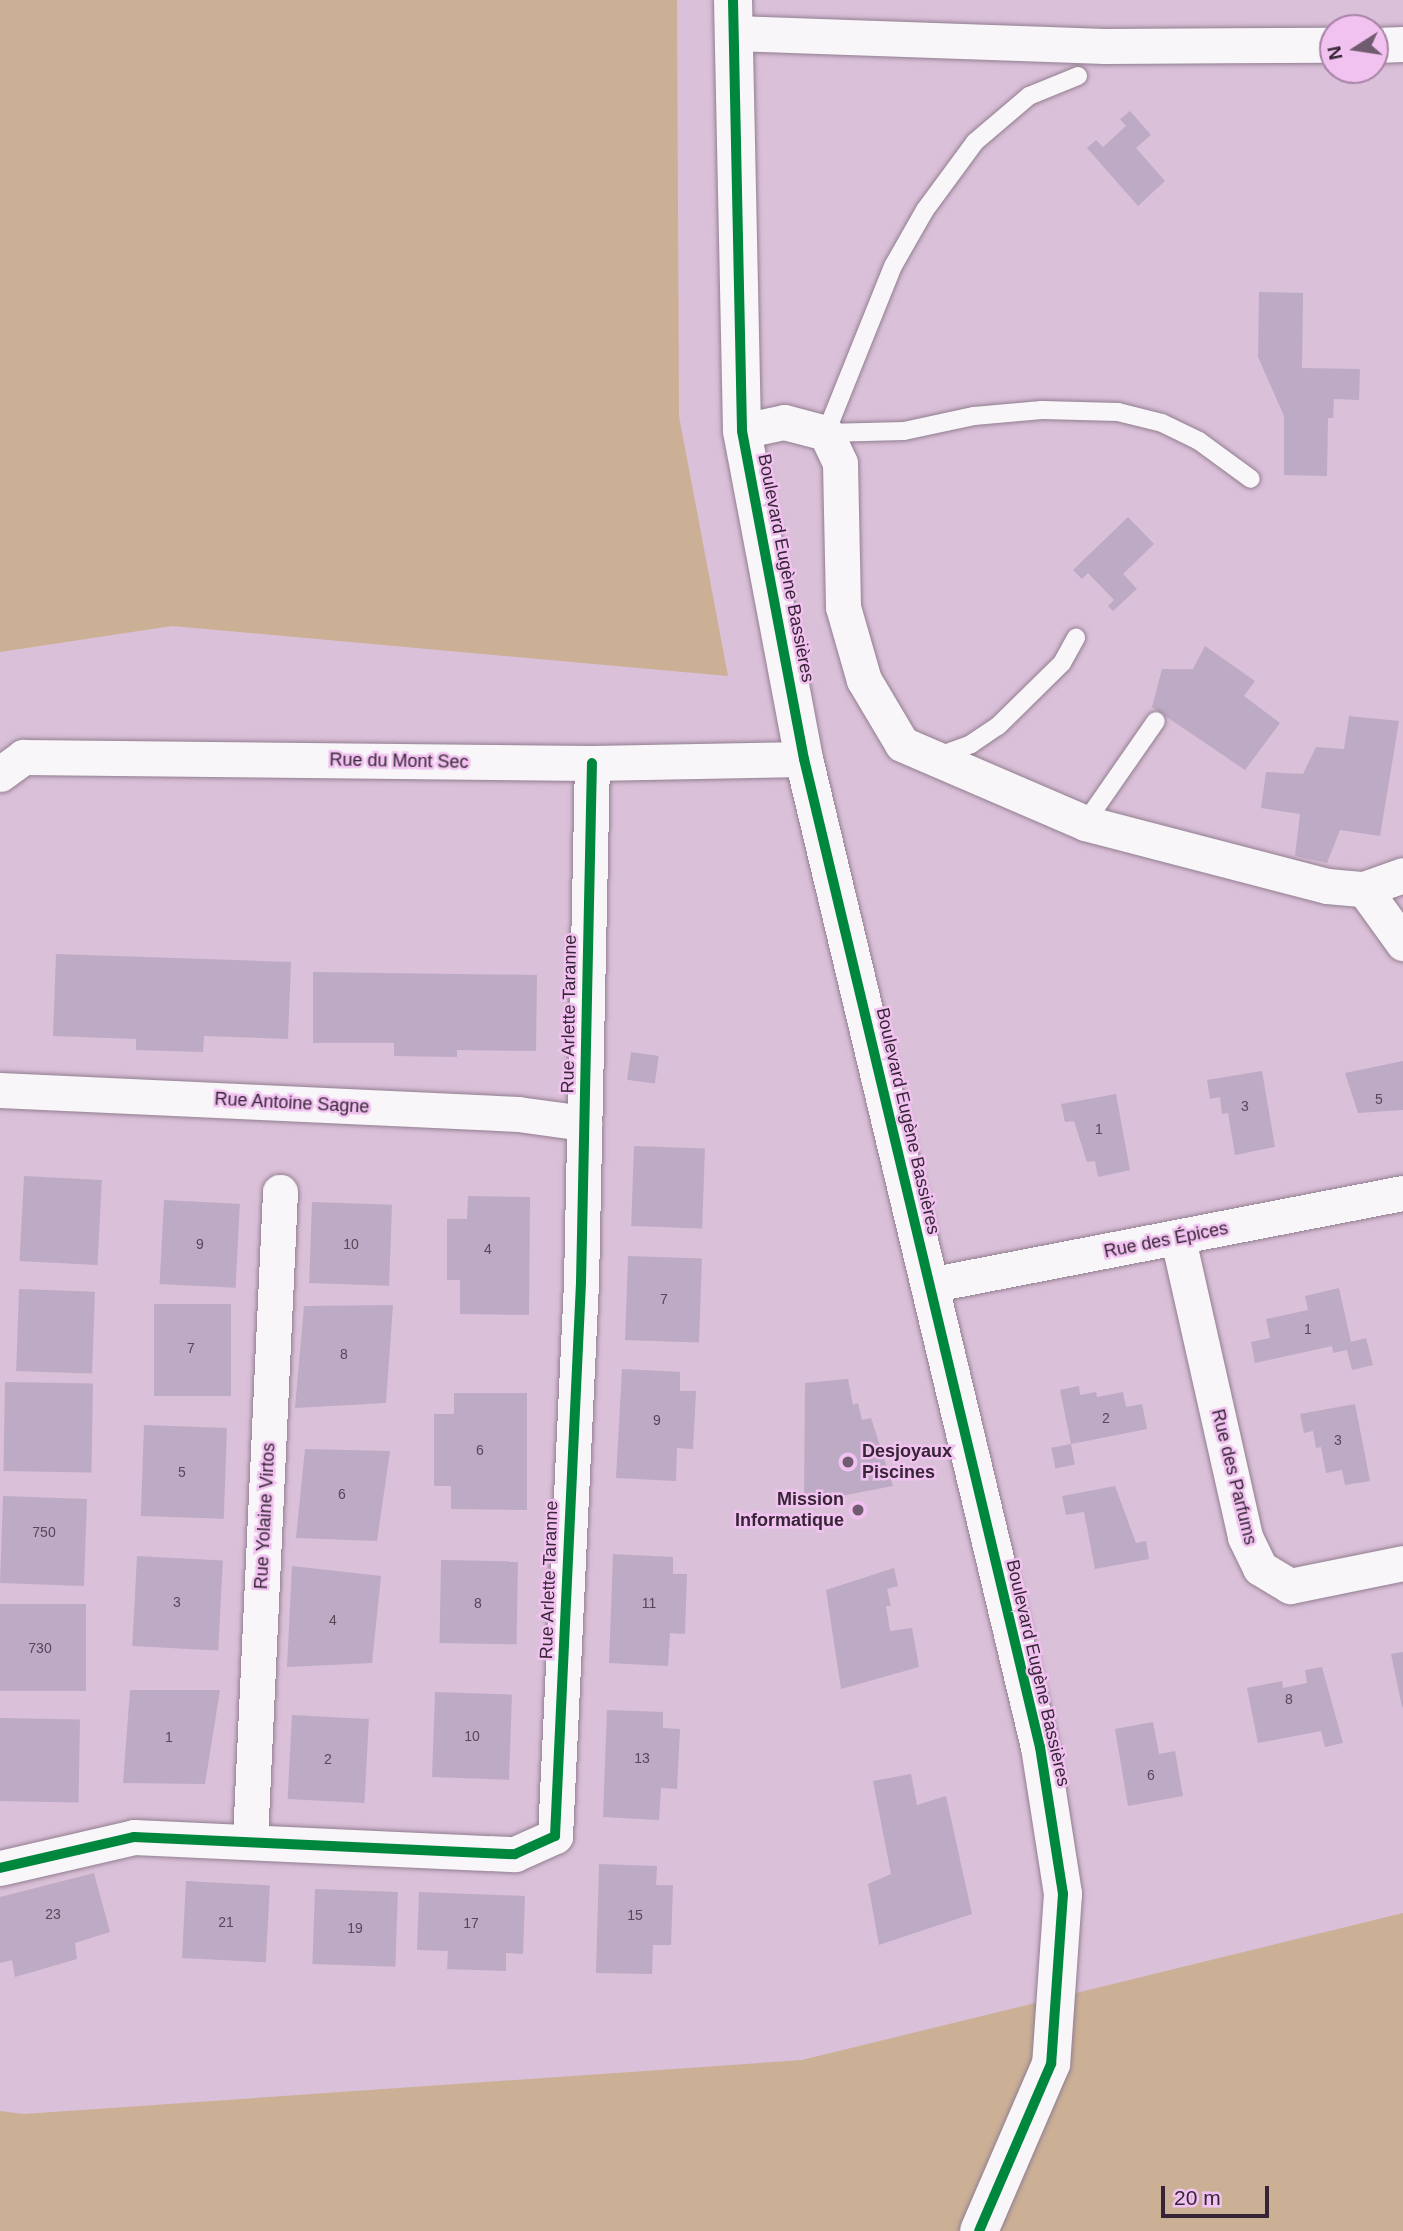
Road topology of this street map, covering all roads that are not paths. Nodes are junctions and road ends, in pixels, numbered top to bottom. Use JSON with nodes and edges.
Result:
{"nodes":[{"id":1,"x":733,"y":17,"type":"edge"},
{"id":2,"x":1319,"y":45,"type":"edge"},
{"id":3,"x":1078,"y":76,"type":"dead end"},
{"id":4,"x":742,"y":431,"type":"junction"},
{"id":5,"x":826,"y":433,"type":"junction"},
{"id":6,"x":1251,"y":479,"type":"dead end"},
{"id":7,"x":1076,"y":638,"type":"dead end"},
{"id":8,"x":1156,"y":721,"type":"dead end"},
{"id":9,"x":804,"y":759,"type":"junction"},
{"id":10,"x":929,"y":760,"type":"junction"},
{"id":11,"x":592,"y":763,"type":"junction"},
{"id":12,"x":0,"y":774,"type":"edge"},
{"id":13,"x":1085,"y":823,"type":"junction"},
{"id":14,"x":1403,"y":875,"type":"edge"},
{"id":15,"x":1364,"y":889,"type":"junction"},
{"id":16,"x":1403,"y":943,"type":"edge"},
{"id":17,"x":0,"y":1090,"type":"edge"},
{"id":18,"x":584,"y":1123,"type":"junction"},
{"id":19,"x":280,"y":1192,"type":"dead end"},
{"id":20,"x":1403,"y":1193,"type":"edge"},
{"id":21,"x":1178,"y":1239,"type":"junction"},
{"id":22,"x":929,"y":1285,"type":"junction"},
{"id":23,"x":1403,"y":1563,"type":"edge"},
{"id":24,"x":250,"y":1840,"type":"junction"},
{"id":25,"x":0,"y":1868,"type":"edge"},
{"id":26,"x":979,"y":2231,"type":"edge"}],
"edges":[{"from":1,"to":2,"type":"street"},
{"from":1,"to":4,"type":"street","name":"Boulevard Eugène Bassières"},
{"from":3,"to":5,"type":"lane"},
{"from":4,"to":5,"type":"street"},
{"from":4,"to":9,"type":"street","name":"Boulevard Eugène Bassières"},
{"from":5,"to":6,"type":"lane"},
{"from":5,"to":10,"type":"street"},
{"from":7,"to":10,"type":"lane"},
{"from":8,"to":13,"type":"lane"},
{"from":9,"to":11,"type":"street","name":"Rue du Mont Sec"},
{"from":9,"to":22,"type":"street","name":"Boulevard Eugène Bassières"},
{"from":10,"to":13,"type":"street"},
{"from":11,"to":12,"type":"street","name":"Rue du Mont Sec"},
{"from":11,"to":18,"type":"street","name":"Rue Arlette Taranne"},
{"from":13,"to":15,"type":"street"},
{"from":14,"to":15,"type":"street"},
{"from":15,"to":16,"type":"street"},
{"from":17,"to":18,"type":"street","name":"Rue Antoine Sagne"},
{"from":18,"to":24,"type":"street","name":"Rue Arlette Taranne"},
{"from":19,"to":24,"type":"street","name":"Rue Yolaine Virtos"},
{"from":20,"to":21,"type":"street","name":"Rue des Épices"},
{"from":21,"to":22,"type":"street","name":"Rue des Épices"},
{"from":21,"to":23,"type":"street","name":"Rue des Parfums"},
{"from":22,"to":26,"type":"street","name":"Boulevard Eugène Bassières"},
{"from":24,"to":25,"type":"street","name":"Rue Arlette Taranne"}]}
